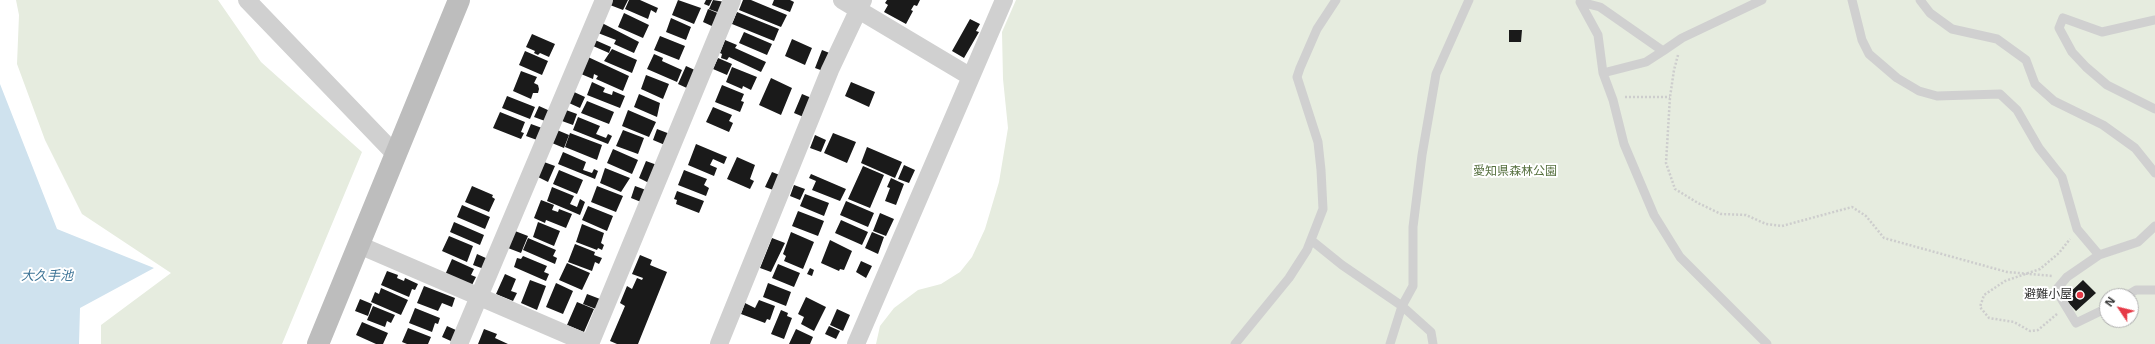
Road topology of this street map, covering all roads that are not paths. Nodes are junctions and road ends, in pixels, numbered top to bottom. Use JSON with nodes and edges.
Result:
{"nodes":[{"id":1,"x":247,"y":0,"type":"edge"},
{"id":2,"x":460,"y":0,"type":"edge"},
{"id":3,"x":604,"y":0,"type":"edge"},
{"id":4,"x":732,"y":0,"type":"edge"},
{"id":5,"x":842,"y":0,"type":"edge"},
{"id":6,"x":1004,"y":0,"type":"edge"},
{"id":7,"x":1336,"y":0,"type":"edge"},
{"id":8,"x":1469,"y":0,"type":"edge"},
{"id":9,"x":1762,"y":0,"type":"edge"},
{"id":10,"x":1852,"y":0,"type":"edge"},
{"id":11,"x":1920,"y":0,"type":"edge"},
{"id":12,"x":861,"y":5,"type":"edge"},
{"id":13,"x":2155,"y":20,"type":"edge"},
{"id":14,"x":1663,"y":51,"type":"junction"},
{"id":15,"x":1603,"y":73,"type":"junction"},
{"id":16,"x":971,"y":77,"type":"junction"},
{"id":17,"x":2155,"y":109,"type":"edge"},
{"id":18,"x":396,"y":155,"type":"junction"},
{"id":19,"x":2155,"y":173,"type":"edge"},
{"id":20,"x":2155,"y":226,"type":"edge"},
{"id":21,"x":1311,"y":240,"type":"junction"},
{"id":22,"x":359,"y":245,"type":"junction"},
{"id":23,"x":2099,"y":255,"type":"junction"},
{"id":24,"x":2139,"y":290,"type":"edge"},
{"id":25,"x":2155,"y":290,"type":"edge"},
{"id":26,"x":479,"y":296,"type":"junction"},
{"id":27,"x":1402,"y":306,"type":"junction"},
{"id":28,"x":2099,"y":312,"type":"edge"},
{"id":29,"x":318,"y":344,"type":"edge"},
{"id":30,"x":459,"y":344,"type":"edge"},
{"id":31,"x":590,"y":344,"type":"edge"},
{"id":32,"x":719,"y":344,"type":"edge"},
{"id":33,"x":856,"y":344,"type":"edge"},
{"id":34,"x":1235,"y":344,"type":"edge"},
{"id":35,"x":1390,"y":344,"type":"edge"},
{"id":36,"x":1433,"y":344,"type":"edge"},
{"id":37,"x":1767,"y":344,"type":"edge"}],
"edges":[{"from":1,"to":18,"type":"street"},
{"from":2,"to":18,"type":"street"},
{"from":3,"to":26,"type":"street"},
{"from":4,"to":31,"type":"street"},
{"from":5,"to":12,"type":"street"},
{"from":6,"to":16,"type":"street"},
{"from":7,"to":21,"type":"lane"},
{"from":8,"to":27,"type":"lane"},
{"from":9,"to":14,"type":"lane"},
{"from":10,"to":23,"type":"lane"},
{"from":11,"to":19,"type":"lane"},
{"from":12,"to":16,"type":"street"},
{"from":12,"to":32,"type":"street"},
{"from":13,"to":17,"type":"lane"},
{"from":14,"to":15,"type":"lane"},
{"from":14,"to":15,"type":"lane"},
{"from":15,"to":37,"type":"lane"},
{"from":16,"to":33,"type":"street"},
{"from":18,"to":22,"type":"street"},
{"from":20,"to":23,"type":"lane"},
{"from":21,"to":27,"type":"lane"},
{"from":21,"to":34,"type":"lane"},
{"from":22,"to":26,"type":"street"},
{"from":22,"to":29,"type":"street"},
{"from":23,"to":28,"type":"lane"},
{"from":24,"to":25,"type":"lane"},
{"from":26,"to":30,"type":"street"},
{"from":26,"to":31,"type":"street"},
{"from":27,"to":35,"type":"lane"},
{"from":27,"to":36,"type":"lane"}]}
